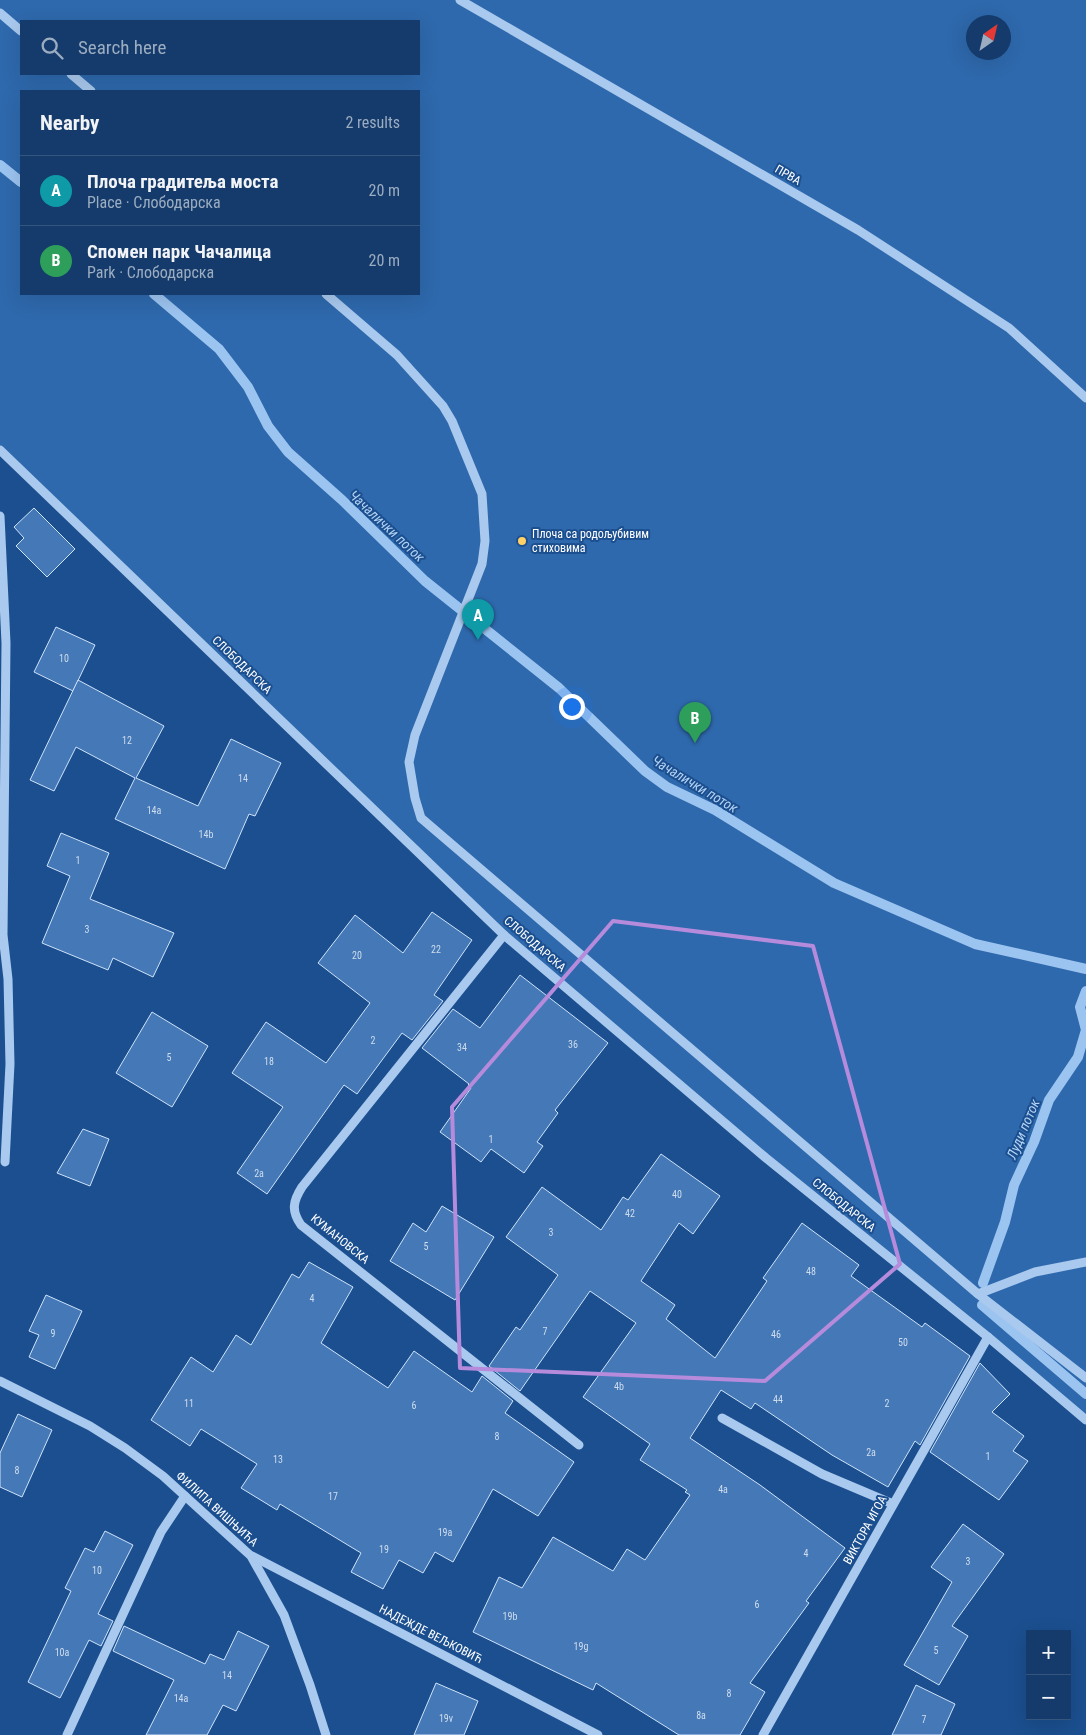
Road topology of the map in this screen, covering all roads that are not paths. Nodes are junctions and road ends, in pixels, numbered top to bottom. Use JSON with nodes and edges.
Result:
{"nodes":[{"id":1,"x":460,"y":0,"type":"edge"},
{"id":2,"x":0,"y":13,"type":"edge"},
{"id":3,"x":20,"y":30,"type":"edge"},
{"id":4,"x":71,"y":75,"type":"edge"},
{"id":5,"x":90,"y":90,"type":"edge"},
{"id":6,"x":327,"y":295,"type":"edge"},
{"id":7,"x":1086,"y":398,"type":"edge"},
{"id":8,"x":0,"y":450,"type":"edge"},
{"id":9,"x":0,"y":516,"type":"edge"},
{"id":10,"x":504,"y":935,"type":"junction"},
{"id":11,"x":5,"y":1162,"type":"dead end"},
{"id":12,"x":1086,"y":1262,"type":"edge"},
{"id":13,"x":978,"y":1294,"type":"junction"},
{"id":14,"x":988,"y":1336,"type":"junction"},
{"id":15,"x":1086,"y":1378,"type":"edge"},
{"id":16,"x":0,"y":1380,"type":"edge"},
{"id":17,"x":722,"y":1418,"type":"dead end"},
{"id":18,"x":1086,"y":1420,"type":"edge"},
{"id":19,"x":579,"y":1445,"type":"dead end"},
{"id":20,"x":185,"y":1496,"type":"junction"},
{"id":21,"x":893,"y":1504,"type":"junction"},
{"id":22,"x":252,"y":1556,"type":"junction"},
{"id":23,"x":67,"y":1735,"type":"edge"},
{"id":24,"x":326,"y":1735,"type":"edge"},
{"id":25,"x":598,"y":1735,"type":"edge"},
{"id":26,"x":763,"y":1735,"type":"edge"}],
"edges":[{"from":1,"to":7,"type":"street","name":"ПРВА"},
{"from":2,"to":3,"type":"street"},
{"from":4,"to":5,"type":"street"},
{"from":6,"to":13,"type":"street"},
{"from":8,"to":10,"type":"street","name":"СЛОБОДАРСКА"},
{"from":9,"to":11,"type":"street"},
{"from":10,"to":14,"type":"street","name":"СЛОБОДАРСКА"},
{"from":10,"to":19,"type":"street","name":"КУМАНОВСКА"},
{"from":12,"to":13,"type":"street"},
{"from":13,"to":15,"type":"street"},
{"from":14,"to":18,"type":"street","name":"СЛОБОДАРСКА"},
{"from":14,"to":21,"type":"street","name":"ВИКТОРА ИГОА"},
{"from":16,"to":20,"type":"street","name":"ФИЛИПА ВИШЊИЋА"},
{"from":17,"to":21,"type":"street"},
{"from":20,"to":22,"type":"street","name":"ФИЛИПА ВИШЊИЋА"},
{"from":20,"to":23,"type":"street"},
{"from":21,"to":26,"type":"street","name":"ВИКТОРА ИГОА"},
{"from":22,"to":24,"type":"street","name":"ФИЛИПА ВИШЊИЋА"},
{"from":22,"to":25,"type":"street","name":"НАДЕЖДЕ ВЕЉКОВИЋ"}]}
